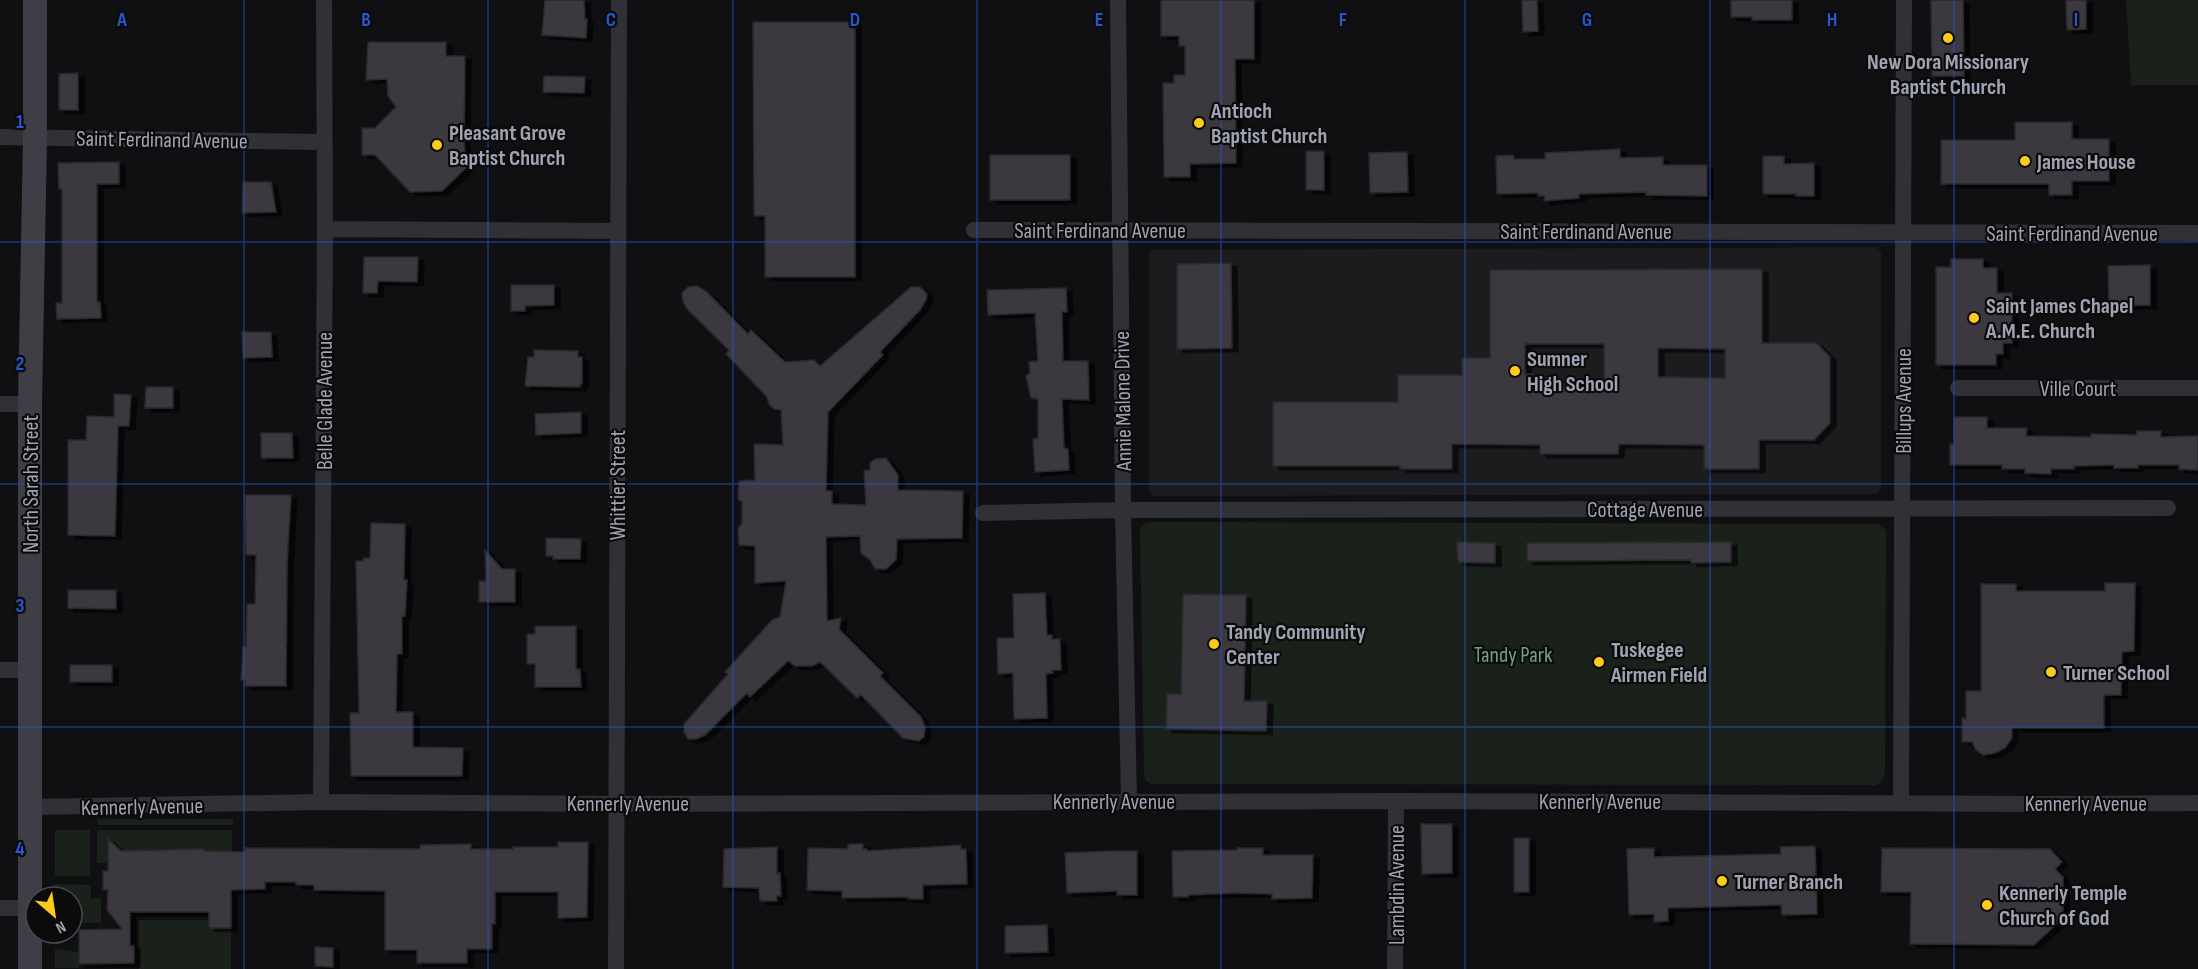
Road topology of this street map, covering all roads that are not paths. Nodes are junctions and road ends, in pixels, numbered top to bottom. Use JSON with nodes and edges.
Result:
{"nodes":[{"id":1,"x":35,"y":0,"type":"edge"},
{"id":2,"x":324,"y":0,"type":"edge"},
{"id":3,"x":619,"y":0,"type":"edge"},
{"id":4,"x":1118,"y":0,"type":"edge"},
{"id":5,"x":1904,"y":0,"type":"edge"},
{"id":6,"x":0,"y":137,"type":"edge"},
{"id":7,"x":35,"y":138,"type":"junction"},
{"id":8,"x":323,"y":141,"type":"junction"},
{"id":9,"x":325,"y":230,"type":"junction"},
{"id":10,"x":974,"y":230,"type":"dead end"},
{"id":11,"x":1120,"y":230,"type":"junction"},
{"id":12,"x":617,"y":231,"type":"junction"},
{"id":13,"x":1903,"y":232,"type":"junction"},
{"id":14,"x":2198,"y":233,"type":"edge"},
{"id":15,"x":1958,"y":388,"type":"dead end"},
{"id":16,"x":2198,"y":388,"type":"edge"},
{"id":17,"x":0,"y":404,"type":"edge"},
{"id":18,"x":30,"y":404,"type":"junction"},
{"id":19,"x":1903,"y":508,"type":"junction"},
{"id":20,"x":2168,"y":508,"type":"dead end"},
{"id":21,"x":1123,"y":510,"type":"junction"},
{"id":22,"x":983,"y":513,"type":"dead end"},
{"id":23,"x":0,"y":670,"type":"edge"},
{"id":24,"x":30,"y":670,"type":"junction"},
{"id":25,"x":1130,"y":801,"type":"junction"},
{"id":26,"x":1396,"y":801,"type":"junction"},
{"id":27,"x":321,"y":802,"type":"junction"},
{"id":28,"x":1901,"y":802,"type":"junction"},
{"id":29,"x":2198,"y":803,"type":"edge"},
{"id":30,"x":618,"y":804,"type":"junction"},
{"id":31,"x":30,"y":807,"type":"junction"},
{"id":32,"x":29,"y":885,"type":"edge"},
{"id":33,"x":0,"y":908,"type":"edge"},
{"id":34,"x":24,"y":908,"type":"edge"},
{"id":35,"x":30,"y":945,"type":"edge"},
{"id":36,"x":30,"y":969,"type":"edge"},
{"id":37,"x":616,"y":969,"type":"edge"},
{"id":38,"x":1395,"y":969,"type":"edge"}],
"edges":[{"from":1,"to":7,"type":"street","name":"North Sarah Street"},
{"from":2,"to":8,"type":"street","name":"Belle Glade Avenue"},
{"from":3,"to":12,"type":"street","name":"Whittier Street"},
{"from":4,"to":11,"type":"street","name":"Annie Malone Drive"},
{"from":5,"to":13,"type":"street","name":"Billups Avenue"},
{"from":6,"to":7,"type":"street","name":"Saint Ferdinand Avenue"},
{"from":7,"to":8,"type":"street","name":"Saint Ferdinand Avenue"},
{"from":7,"to":18,"type":"street","name":"North Sarah Street"},
{"from":8,"to":9,"type":"street","name":"Belle Glade Avenue"},
{"from":9,"to":12,"type":"street"},
{"from":9,"to":27,"type":"street","name":"Belle Glade Avenue"},
{"from":10,"to":11,"type":"street","name":"Saint Ferdinand Avenue"},
{"from":11,"to":13,"type":"street","name":"Saint Ferdinand Avenue"},
{"from":11,"to":21,"type":"street","name":"Annie Malone Drive"},
{"from":12,"to":30,"type":"street","name":"Whittier Street"},
{"from":13,"to":14,"type":"street","name":"Saint Ferdinand Avenue"},
{"from":13,"to":19,"type":"street","name":"Billups Avenue"},
{"from":15,"to":16,"type":"street","name":"Ville Court"},
{"from":17,"to":18,"type":"street"},
{"from":18,"to":24,"type":"street","name":"North Sarah Street"},
{"from":19,"to":20,"type":"street","name":"Cottage Avenue"},
{"from":19,"to":21,"type":"street","name":"Cottage Avenue"},
{"from":19,"to":28,"type":"street","name":"Billups Avenue"},
{"from":21,"to":22,"type":"street","name":"Cottage Avenue"},
{"from":21,"to":25,"type":"street","name":"Annie Malone Drive"},
{"from":23,"to":24,"type":"street"},
{"from":24,"to":31,"type":"street","name":"North Sarah Street"},
{"from":25,"to":26,"type":"street","name":"Kennerly Avenue"},
{"from":25,"to":30,"type":"street","name":"Kennerly Avenue"},
{"from":26,"to":28,"type":"street","name":"Kennerly Avenue"},
{"from":26,"to":38,"type":"street","name":"Lambdin Avenue"},
{"from":27,"to":30,"type":"street","name":"Kennerly Avenue"},
{"from":27,"to":31,"type":"street","name":"Kennerly Avenue"},
{"from":28,"to":29,"type":"street","name":"Kennerly Avenue"},
{"from":30,"to":37,"type":"street","name":"Whittier Street"},
{"from":31,"to":32,"type":"street","name":"North Sarah Street"},
{"from":33,"to":34,"type":"street"},
{"from":35,"to":36,"type":"street","name":"North Sarah Street"}]}
